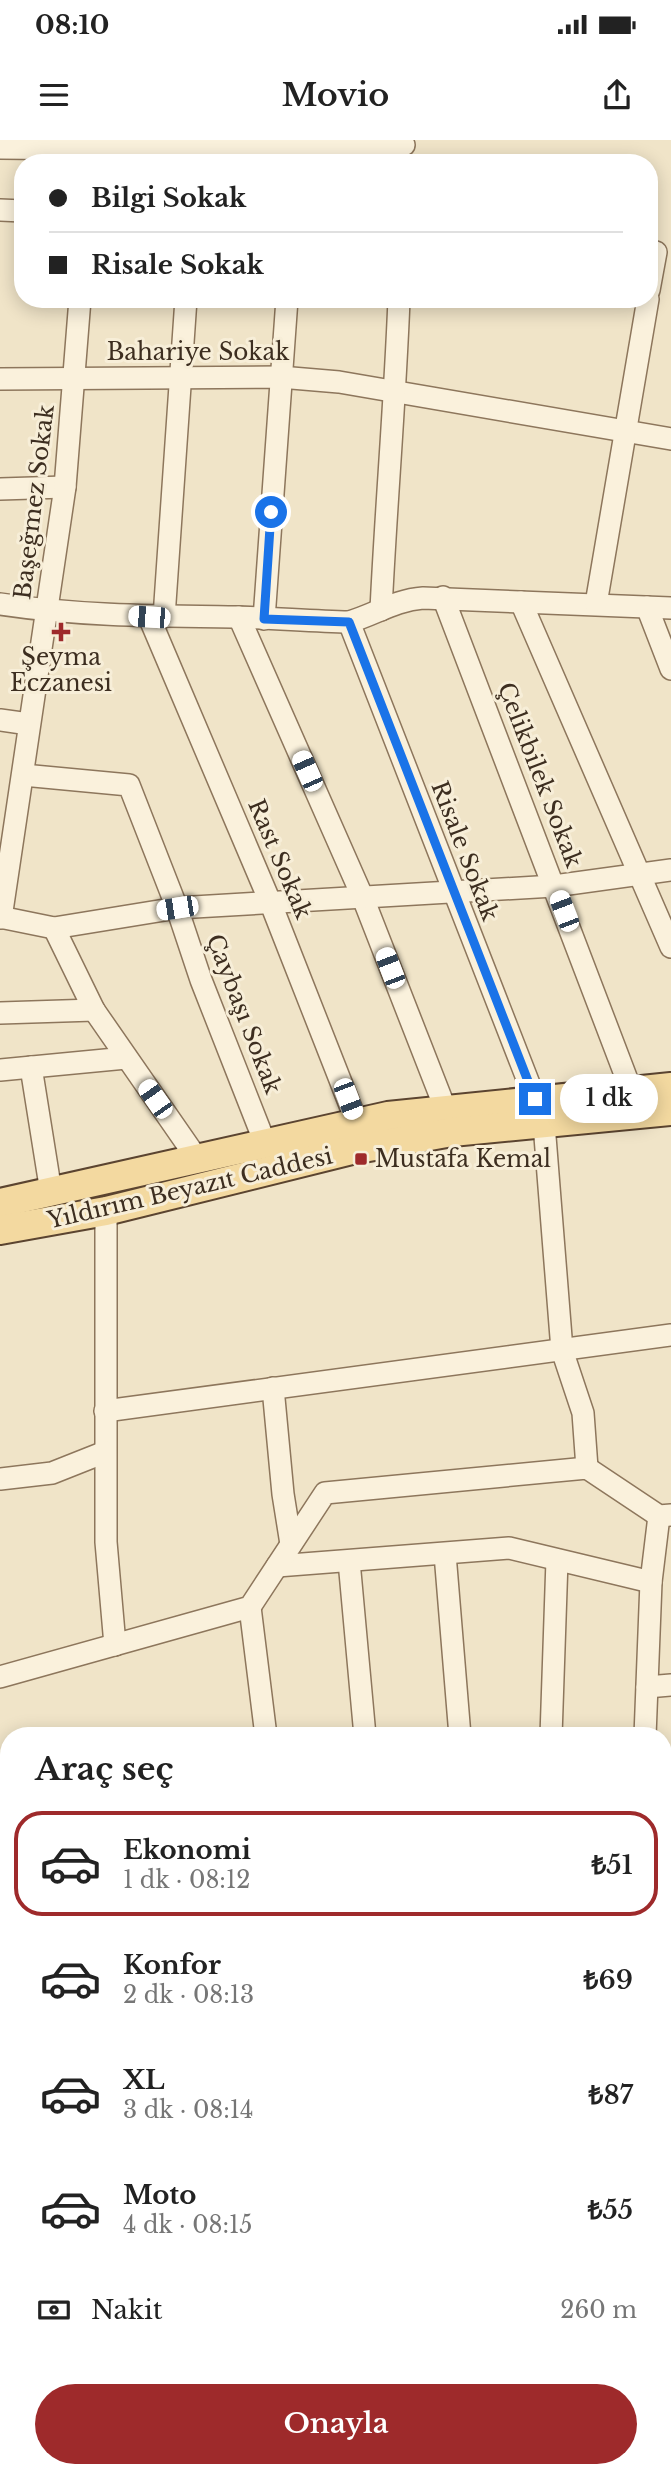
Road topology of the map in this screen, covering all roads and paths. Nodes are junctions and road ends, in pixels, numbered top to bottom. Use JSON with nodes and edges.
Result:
{"nodes":[{"id":1,"x":0,"y":148,"type":"edge"},
{"id":2,"x":404,"y":149,"type":"edge"},
{"id":3,"x":188,"y":150,"type":"edge"},
{"id":4,"x":66,"y":154,"type":"edge"},
{"id":5,"x":121,"y":154,"type":"edge"},
{"id":6,"x":299,"y":154,"type":"edge"},
{"id":7,"x":79,"y":308,"type":"edge"},
{"id":8,"x":185,"y":308,"type":"edge"},
{"id":9,"x":286,"y":308,"type":"edge"},
{"id":10,"x":398,"y":308,"type":"edge"},
{"id":11,"x":646,"y":308,"type":"edge"},
{"id":12,"x":180,"y":377,"type":"junction"},
{"id":13,"x":280,"y":377,"type":"junction"},
{"id":14,"x":75,"y":378,"type":"junction"},
{"id":15,"x":0,"y":379,"type":"edge"},
{"id":16,"x":396,"y":390,"type":"junction"},
{"id":17,"x":624,"y":432,"type":"junction"},
{"id":18,"x":671,"y":439,"type":"edge"},
{"id":19,"x":65,"y":487,"type":"junction"},
{"id":20,"x":0,"y":489,"type":"edge"},
{"id":21,"x":443,"y":597,"type":"junction"},
{"id":22,"x":521,"y":602,"type":"junction"},
{"id":23,"x":0,"y":604,"type":"edge"},
{"id":24,"x":596,"y":604,"type":"junction"},
{"id":25,"x":647,"y":607,"type":"junction"},
{"id":26,"x":671,"y":608,"type":"edge"},
{"id":27,"x":381,"y":610,"type":"junction"},
{"id":28,"x":47,"y":611,"type":"junction"},
{"id":29,"x":157,"y":617,"type":"junction"},
{"id":30,"x":239,"y":617,"type":"junction"},
{"id":31,"x":264,"y":619,"type":"junction"},
{"id":32,"x":349,"y":622,"type":"junction"},
{"id":33,"x":671,"y":669,"type":"edge"},
{"id":34,"x":0,"y":720,"type":"edge"},
{"id":35,"x":29,"y":724,"type":"junction"},
{"id":36,"x":23,"y":775,"type":"junction"},
{"id":37,"x":6,"y":832,"type":"edge"},
{"id":38,"x":671,"y":870,"type":"edge"},
{"id":39,"x":641,"y":874,"type":"junction"},
{"id":40,"x":554,"y":886,"type":"junction"},
{"id":41,"x":453,"y":893,"type":"junction"},
{"id":42,"x":363,"y":898,"type":"junction"},
{"id":43,"x":271,"y":904,"type":"junction"},
{"id":44,"x":177,"y":908,"type":"junction"},
{"id":45,"x":1,"y":917,"type":"edge"},
{"id":46,"x":54,"y":928,"type":"junction"},
{"id":47,"x":671,"y":947,"type":"edge"},
{"id":48,"x":94,"y":1010,"type":"junction"},
{"id":49,"x":0,"y":1013,"type":"edge"},
{"id":50,"x":126,"y":1058,"type":"junction"},
{"id":51,"x":31,"y":1067,"type":"junction"},
{"id":52,"x":0,"y":1070,"type":"edge"},
{"id":53,"x":671,"y":1087,"type":"edge"},
{"id":54,"x":631,"y":1090,"type":"junction"},
{"id":55,"x":444,"y":1108,"type":"junction"},
{"id":56,"x":671,"y":1111,"type":"edge"},
{"id":57,"x":539,"y":1112,"type":"junction"},
{"id":58,"x":357,"y":1123,"type":"junction"},
{"id":59,"x":265,"y":1143,"type":"junction"},
{"id":60,"x":198,"y":1160,"type":"junction"},
{"id":61,"x":51,"y":1192,"type":"junction"},
{"id":62,"x":0,"y":1203,"type":"edge"},
{"id":63,"x":106,"y":1211,"type":"junction"},
{"id":64,"x":0,"y":1230,"type":"edge"},
{"id":65,"x":671,"y":1335,"type":"edge"},
{"id":66,"x":562,"y":1350,"type":"junction"},
{"id":67,"x":273,"y":1388,"type":"junction"},
{"id":68,"x":105,"y":1411,"type":"junction"},
{"id":69,"x":105,"y":1451,"type":"junction"},
{"id":70,"x":587,"y":1468,"type":"junction"},
{"id":71,"x":0,"y":1479,"type":"edge"},
{"id":72,"x":665,"y":1516,"type":"edge"},
{"id":73,"x":291,"y":1544,"type":"junction"},
{"id":74,"x":445,"y":1554,"type":"junction"},
{"id":75,"x":557,"y":1560,"type":"junction"},
{"id":76,"x":349,"y":1561,"type":"junction"},
{"id":77,"x":277,"y":1566,"type":"junction"},
{"id":78,"x":651,"y":1583,"type":"junction"},
{"id":79,"x":250,"y":1607,"type":"junction"},
{"id":80,"x":115,"y":1645,"type":"junction"},
{"id":81,"x":0,"y":1677,"type":"edge"},
{"id":82,"x":671,"y":1685,"type":"edge"},
{"id":83,"x":647,"y":1686,"type":"junction"},
{"id":84,"x":261,"y":1727,"type":"edge"},
{"id":85,"x":364,"y":1727,"type":"edge"},
{"id":86,"x":459,"y":1727,"type":"edge"},
{"id":87,"x":551,"y":1727,"type":"edge"},
{"id":88,"x":645,"y":1727,"type":"edge"}],
"edges":[{"from":1,"to":4,"type":"street"},
{"from":2,"to":6,"type":"street"},
{"from":3,"to":5,"type":"street"},
{"from":3,"to":6,"type":"street"},
{"from":7,"to":14,"type":"street","name":"Başeğmez Sokak"},
{"from":8,"to":12,"type":"street"},
{"from":9,"to":13,"type":"street"},
{"from":10,"to":16,"type":"street"},
{"from":11,"to":17,"type":"street"},
{"from":12,"to":13,"type":"street","name":"Bahariye Sokak"},
{"from":12,"to":14,"type":"street","name":"Bahariye Sokak"},
{"from":12,"to":29,"type":"street"},
{"from":13,"to":16,"type":"street","name":"Bahariye Sokak"},
{"from":13,"to":31,"type":"street"},
{"from":14,"to":15,"type":"street","name":"Bahariye Sokak"},
{"from":14,"to":19,"type":"street","name":"Başeğmez Sokak"},
{"from":16,"to":17,"type":"street","name":"Bahariye Sokak"},
{"from":16,"to":27,"type":"street"},
{"from":17,"to":18,"type":"street","name":"Bahariye Sokak"},
{"from":17,"to":24,"type":"street"},
{"from":19,"to":20,"type":"street"},
{"from":19,"to":28,"type":"street","name":"Başeğmez Sokak"},
{"from":21,"to":22,"type":"street"},
{"from":21,"to":27,"type":"street"},
{"from":21,"to":40,"type":"street","name":"Çelikbilek Sokak"},
{"from":22,"to":24,"type":"street"},
{"from":22,"to":39,"type":"street"},
{"from":23,"to":28,"type":"street"},
{"from":24,"to":25,"type":"street"},
{"from":25,"to":26,"type":"street"},
{"from":25,"to":33,"type":"street"},
{"from":27,"to":32,"type":"street"},
{"from":28,"to":29,"type":"street"},
{"from":28,"to":35,"type":"street","name":"Başeğmez Sokak"},
{"from":29,"to":30,"type":"street"},
{"from":29,"to":43,"type":"street","name":"Rast Sokak"},
{"from":30,"to":31,"type":"street"},
{"from":30,"to":42,"type":"street"},
{"from":31,"to":32,"type":"street"},
{"from":32,"to":41,"type":"street","name":"Risale Sokak"},
{"from":34,"to":35,"type":"street"},
{"from":35,"to":36,"type":"street","name":"Başeğmez Sokak"},
{"from":36,"to":37,"type":"street","name":"Başeğmez Sokak"},
{"from":36,"to":44,"type":"street","name":"Çaybaşı Sokak"},
{"from":37,"to":45,"type":"street","name":"Başeğmez Sokak"},
{"from":38,"to":39,"type":"street"},
{"from":39,"to":40,"type":"street"},
{"from":39,"to":47,"type":"street"},
{"from":40,"to":41,"type":"street"},
{"from":40,"to":54,"type":"street","name":"Çelikbilek Sokak"},
{"from":41,"to":42,"type":"street"},
{"from":41,"to":57,"type":"street","name":"Risale Sokak"},
{"from":42,"to":43,"type":"street"},
{"from":42,"to":55,"type":"street"},
{"from":43,"to":44,"type":"street"},
{"from":43,"to":58,"type":"street","name":"Rast Sokak"},
{"from":44,"to":46,"type":"street"},
{"from":44,"to":59,"type":"street","name":"Çaybaşı Sokak"},
{"from":45,"to":46,"type":"street"},
{"from":46,"to":48,"type":"street"},
{"from":48,"to":49,"type":"street"},
{"from":48,"to":50,"type":"street"},
{"from":50,"to":51,"type":"street"},
{"from":50,"to":60,"type":"street"},
{"from":51,"to":52,"type":"street"},
{"from":51,"to":61,"type":"street"},
{"from":53,"to":54,"type":"main road"},
{"from":54,"to":57,"type":"main road"},
{"from":55,"to":57,"type":"main road"},
{"from":55,"to":58,"type":"main road"},
{"from":56,"to":57,"type":"main road","name":"Yıldırım Beyazıt Caddesi"},
{"from":57,"to":63,"type":"main road","name":"Yıldırım Beyazıt Caddesi"},
{"from":57,"to":66,"type":"street","name":"Risale Sokak"},
{"from":58,"to":59,"type":"main road"},
{"from":59,"to":60,"type":"main road"},
{"from":60,"to":61,"type":"main road"},
{"from":61,"to":62,"type":"main road"},
{"from":63,"to":64,"type":"main road","name":"Yıldırım Beyazıt Caddesi"},
{"from":63,"to":68,"type":"street"},
{"from":65,"to":66,"type":"street"},
{"from":66,"to":67,"type":"street"},
{"from":66,"to":70,"type":"street","name":"Risale Sokak"},
{"from":67,"to":68,"type":"street"},
{"from":67,"to":73,"type":"street"},
{"from":68,"to":69,"type":"street"},
{"from":69,"to":71,"type":"street"},
{"from":69,"to":80,"type":"street"},
{"from":70,"to":72,"type":"street"},
{"from":70,"to":73,"type":"street"},
{"from":72,"to":78,"type":"street"},
{"from":73,"to":77,"type":"street"},
{"from":74,"to":75,"type":"street"},
{"from":74,"to":76,"type":"street"},
{"from":74,"to":86,"type":"street"},
{"from":75,"to":78,"type":"street"},
{"from":75,"to":87,"type":"street"},
{"from":76,"to":77,"type":"street"},
{"from":76,"to":85,"type":"street"},
{"from":77,"to":79,"type":"street"},
{"from":78,"to":83,"type":"street"},
{"from":79,"to":80,"type":"street"},
{"from":79,"to":84,"type":"street"},
{"from":80,"to":81,"type":"street"},
{"from":82,"to":83,"type":"street"},
{"from":83,"to":88,"type":"street"}]}
